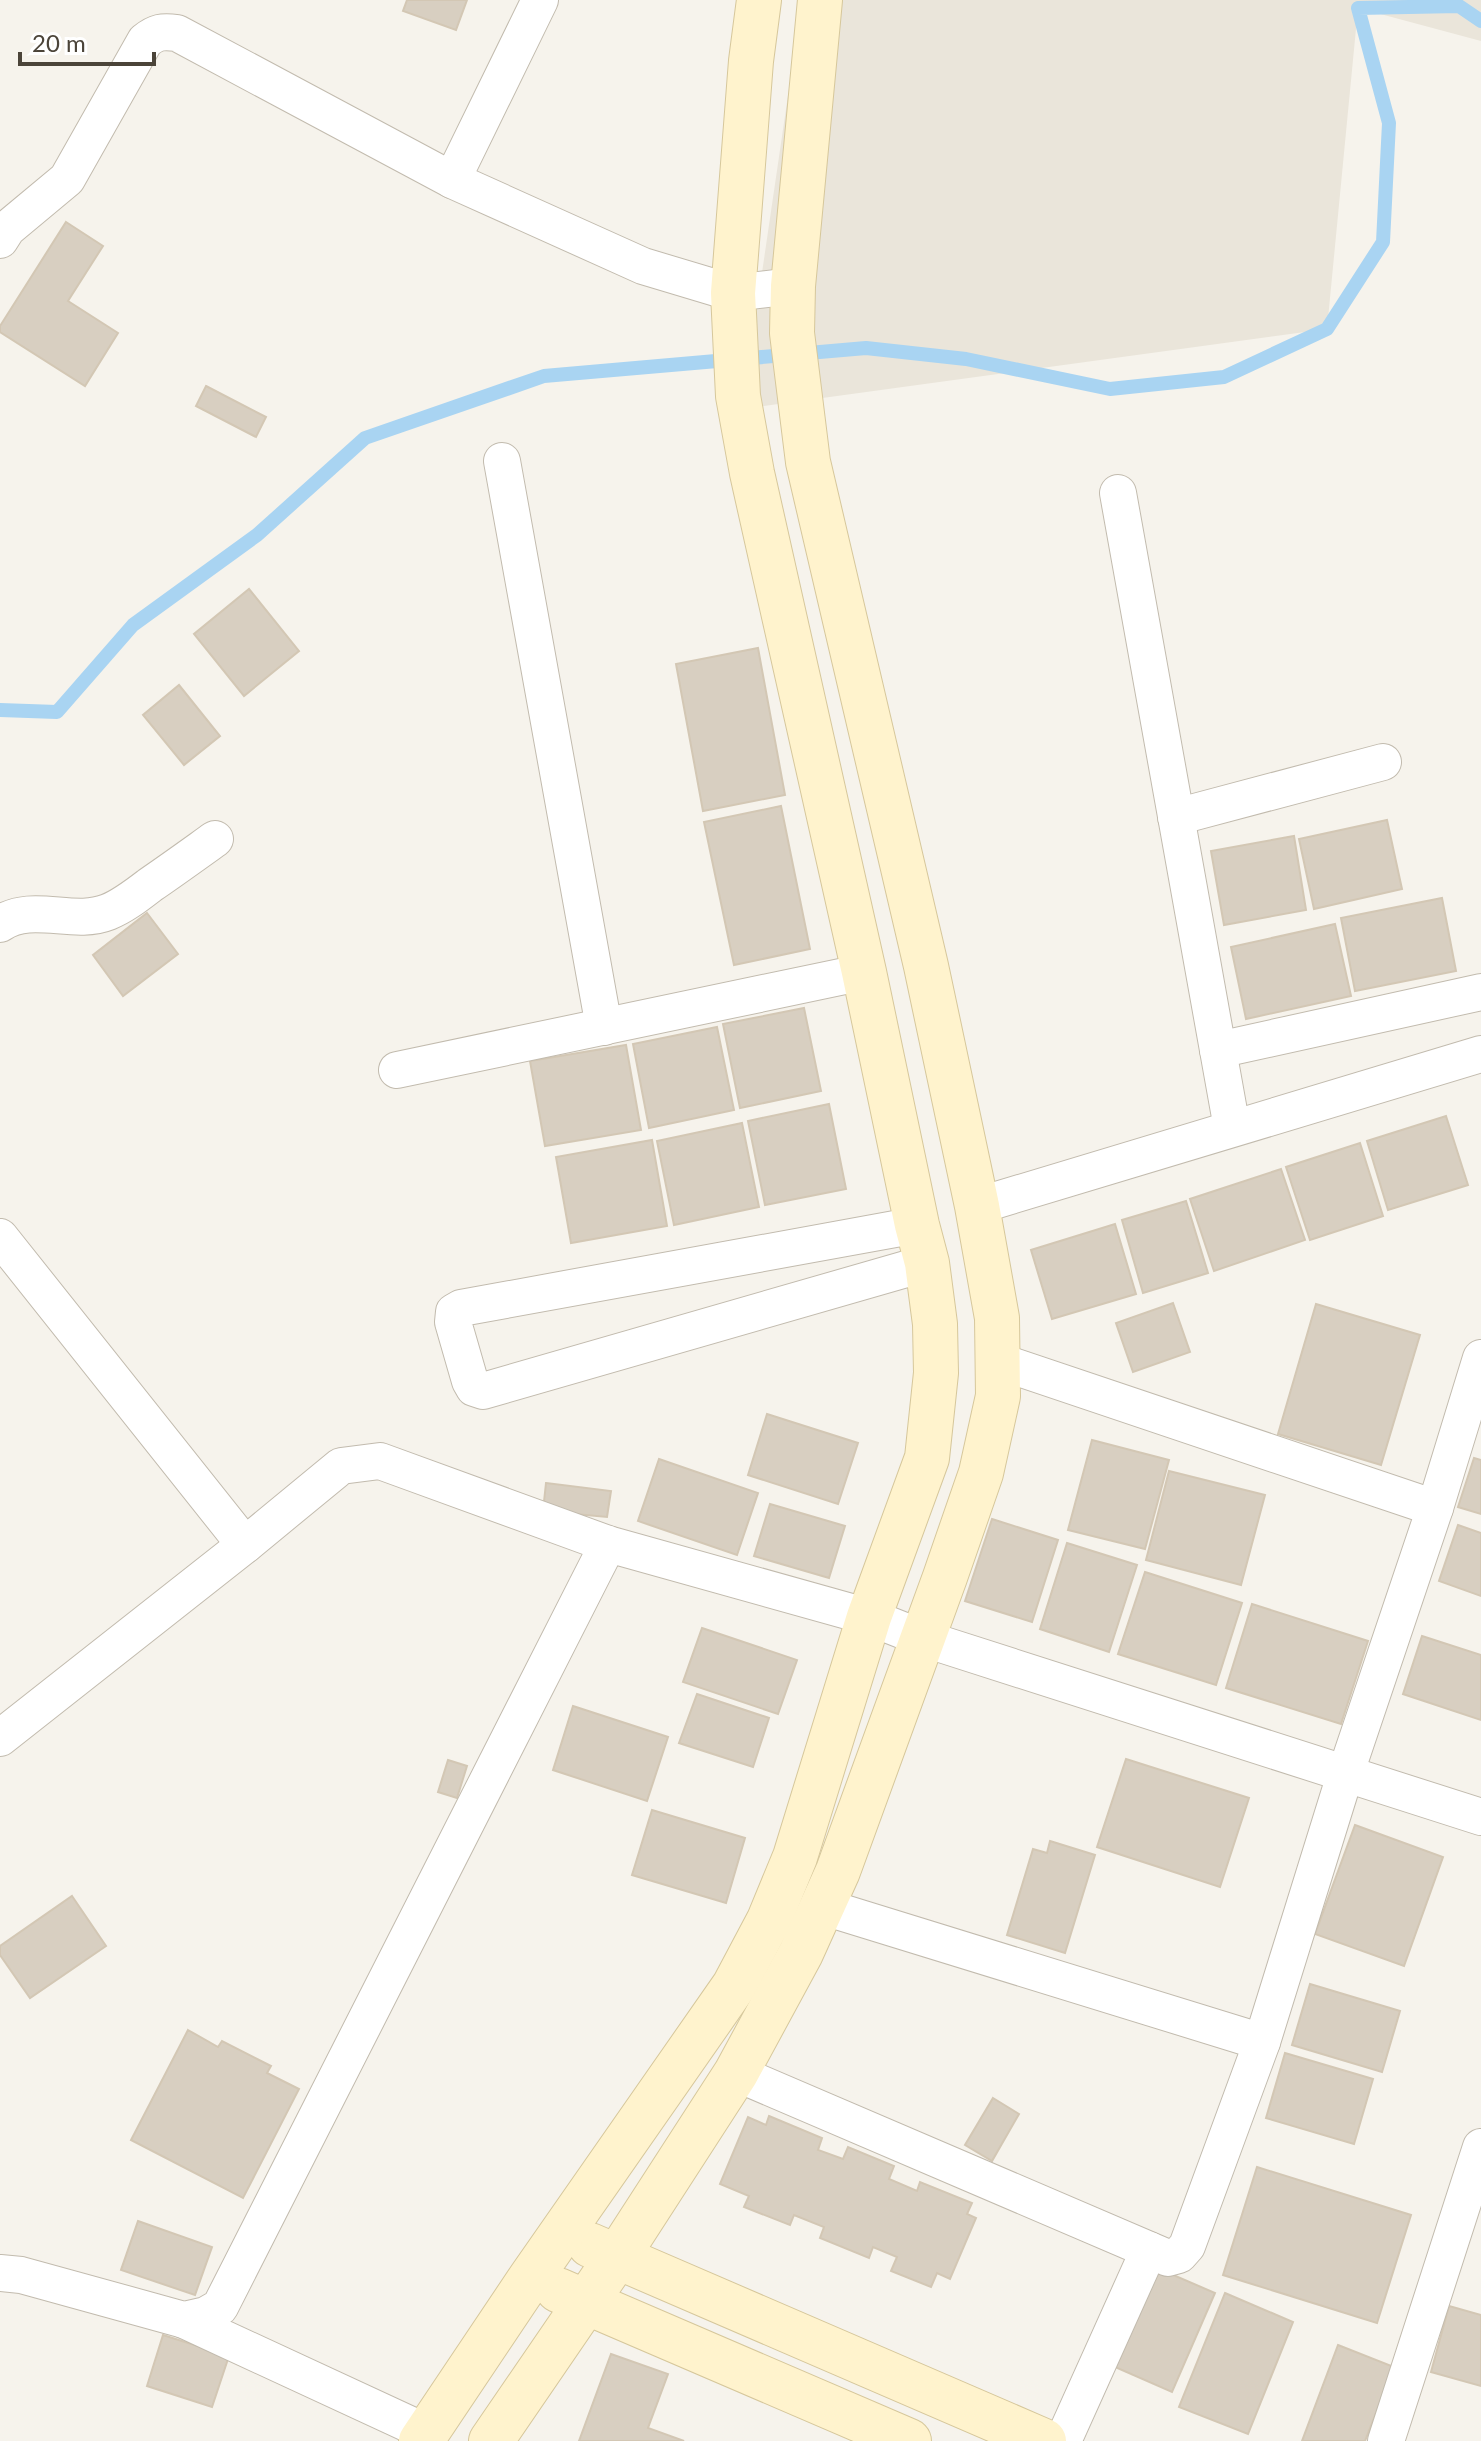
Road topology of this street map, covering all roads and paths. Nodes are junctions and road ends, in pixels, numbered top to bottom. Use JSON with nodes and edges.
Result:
{"nodes":[{"id":1,"x":540,"y":0,"type":"edge"},
{"id":2,"x":759,"y":0,"type":"edge"},
{"id":3,"x":820,"y":0,"type":"edge"},
{"id":4,"x":452,"y":180,"type":"junction"},
{"id":5,"x":0,"y":240,"type":"edge"},
{"id":6,"x":793,"y":286,"type":"junction"},
{"id":7,"x":734,"y":311,"type":"junction"},
{"id":8,"x":502,"y":461,"type":"dead end"},
{"id":9,"x":1118,"y":493,"type":"dead end"},
{"id":10,"x":1383,"y":762,"type":"dead end"},
{"id":11,"x":1176,"y":817,"type":"junction"},
{"id":12,"x":215,"y":839,"type":"dead end"},
{"id":13,"x":0,"y":924,"type":"edge"},
{"id":14,"x":864,"y":972,"type":"junction"},
{"id":15,"x":1481,"y":992,"type":"edge"},
{"id":16,"x":604,"y":1027,"type":"junction"},
{"id":17,"x":1218,"y":1050,"type":"junction"},
{"id":18,"x":1481,"y":1054,"type":"edge"},
{"id":19,"x":397,"y":1070,"type":"dead end"},
{"id":20,"x":1232,"y":1128,"type":"junction"},
{"id":21,"x":977,"y":1206,"type":"junction"},
{"id":22,"x":0,"y":1237,"type":"edge"},
{"id":23,"x":922,"y":1244,"type":"junction"},
{"id":24,"x":1481,"y":1358,"type":"edge"},
{"id":25,"x":998,"y":1361,"type":"junction"},
{"id":26,"x":1435,"y":1508,"type":"junction"},
{"id":27,"x":608,"y":1544,"type":"junction"},
{"id":28,"x":245,"y":1545,"type":"junction"},
{"id":29,"x":869,"y":1617,"type":"junction"},
{"id":30,"x":922,"y":1638,"type":"junction"},
{"id":31,"x":0,"y":1738,"type":"edge"},
{"id":32,"x":1345,"y":1775,"type":"junction"},
{"id":33,"x":1481,"y":1817,"type":"edge"},
{"id":34,"x":821,"y":1906,"type":"junction"},
{"id":35,"x":1262,"y":2042,"type":"junction"},
{"id":36,"x":736,"y":2073,"type":"junction"},
{"id":37,"x":1481,"y":2147,"type":"edge"},
{"id":38,"x":562,"y":2233,"type":"junction"},
{"id":39,"x":1149,"y":2250,"type":"junction"},
{"id":40,"x":617,"y":2257,"type":"junction"},
{"id":41,"x":0,"y":2273,"type":"edge"},
{"id":42,"x":531,"y":2277,"type":"junction"},
{"id":43,"x":585,"y":2301,"type":"junction"},
{"id":44,"x":184,"y":2320,"type":"junction"},
{"id":45,"x":424,"y":2436,"type":"edge"},
{"id":46,"x":491,"y":2441,"type":"edge"},
{"id":47,"x":909,"y":2441,"type":"edge"},
{"id":48,"x":1044,"y":2441,"type":"edge"},
{"id":49,"x":1063,"y":2441,"type":"edge"},
{"id":50,"x":1386,"y":2441,"type":"edge"}],
"edges":[{"from":1,"to":4,"type":"street"},
{"from":2,"to":7,"type":"main road"},
{"from":3,"to":6,"type":"main road"},
{"from":4,"to":5,"type":"street"},
{"from":4,"to":7,"type":"street"},
{"from":6,"to":7,"type":"street"},
{"from":6,"to":21,"type":"main road"},
{"from":7,"to":14,"type":"main road"},
{"from":8,"to":16,"type":"street"},
{"from":9,"to":11,"type":"street"},
{"from":10,"to":11,"type":"street"},
{"from":11,"to":17,"type":"street"},
{"from":12,"to":13,"type":"street"},
{"from":14,"to":16,"type":"street"},
{"from":14,"to":23,"type":"main road"},
{"from":15,"to":17,"type":"street"},
{"from":16,"to":19,"type":"street"},
{"from":17,"to":20,"type":"street"},
{"from":18,"to":20,"type":"street"},
{"from":20,"to":21,"type":"street"},
{"from":21,"to":25,"type":"main road"},
{"from":22,"to":28,"type":"street"},
{"from":23,"to":23,"type":"street"},
{"from":23,"to":29,"type":"main road"},
{"from":24,"to":26,"type":"street"},
{"from":25,"to":26,"type":"street"},
{"from":25,"to":30,"type":"main road"},
{"from":26,"to":32,"type":"street"},
{"from":27,"to":28,"type":"street"},
{"from":27,"to":29,"type":"street"},
{"from":27,"to":44,"type":"street"},
{"from":28,"to":31,"type":"street"},
{"from":29,"to":30,"type":"street"},
{"from":29,"to":38,"type":"main road"},
{"from":30,"to":32,"type":"street"},
{"from":30,"to":34,"type":"main road"},
{"from":32,"to":33,"type":"street"},
{"from":32,"to":35,"type":"street"},
{"from":34,"to":35,"type":"street"},
{"from":34,"to":36,"type":"main road"},
{"from":35,"to":39,"type":"street"},
{"from":36,"to":39,"type":"street"},
{"from":36,"to":40,"type":"main road"},
{"from":37,"to":50,"type":"street"},
{"from":38,"to":40,"type":"main road"},
{"from":38,"to":42,"type":"main road"},
{"from":39,"to":49,"type":"street"},
{"from":40,"to":43,"type":"main road"},
{"from":40,"to":48,"type":"main road"},
{"from":41,"to":44,"type":"street"},
{"from":42,"to":43,"type":"main road"},
{"from":42,"to":45,"type":"main road"},
{"from":43,"to":46,"type":"main road"},
{"from":43,"to":47,"type":"main road"},
{"from":44,"to":45,"type":"street"}]}
